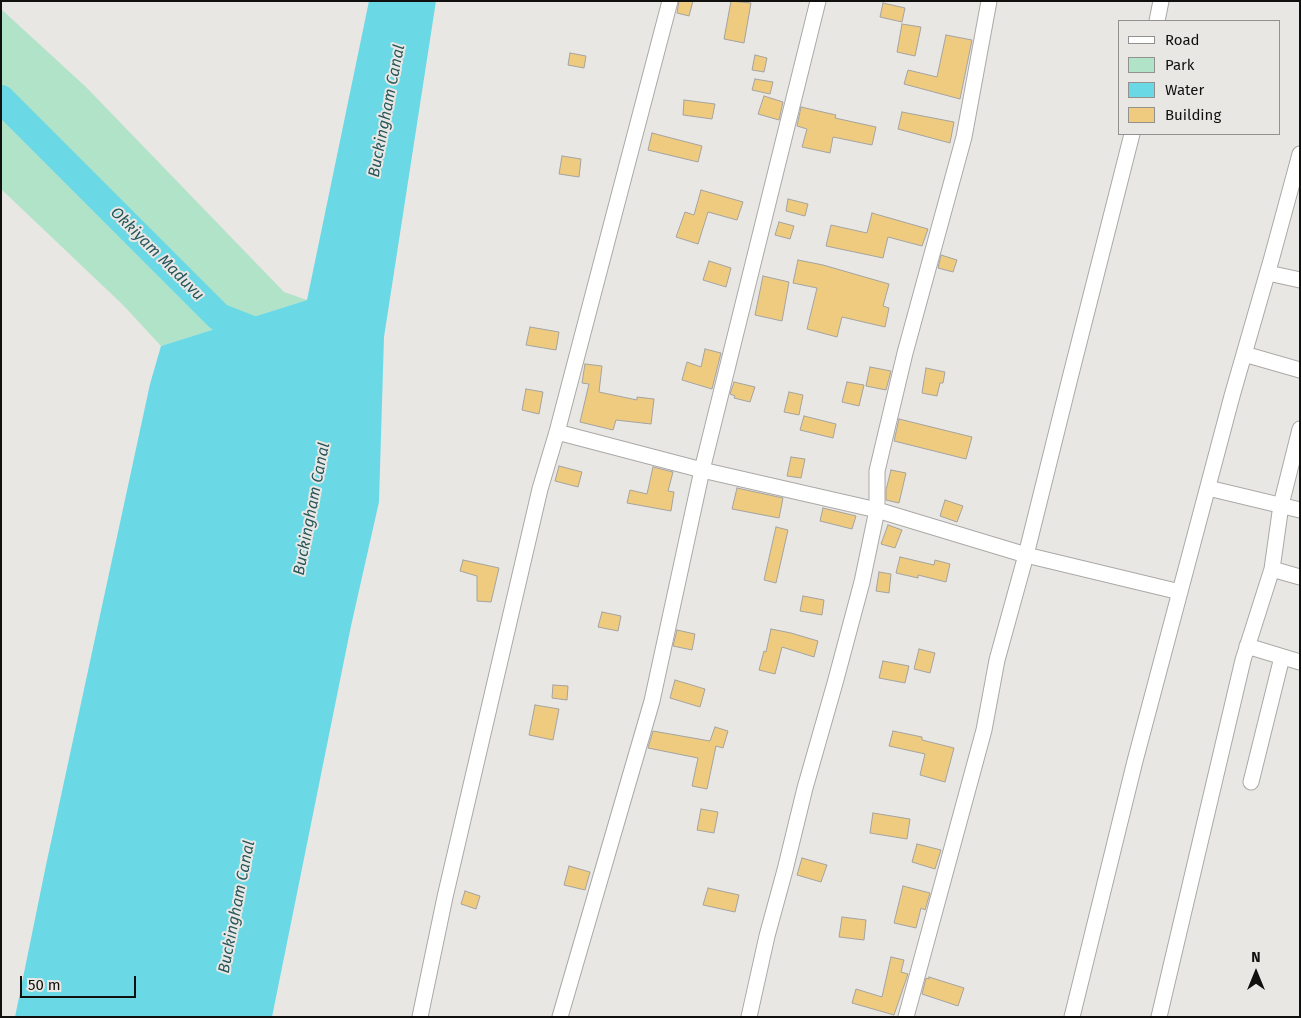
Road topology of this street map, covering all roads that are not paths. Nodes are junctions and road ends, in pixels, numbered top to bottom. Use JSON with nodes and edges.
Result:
{"nodes":[{"id":1,"x":670,"y":1,"type":"edge"},
{"id":2,"x":818,"y":1,"type":"edge"},
{"id":3,"x":989,"y":1,"type":"edge"},
{"id":4,"x":1161,"y":1,"type":"edge"},
{"id":5,"x":1157,"y":20,"type":"edge"},
{"id":6,"x":1132,"y":135,"type":"edge"},
{"id":7,"x":1300,"y":154,"type":"edge"},
{"id":8,"x":1268,"y":273,"type":"junction"},
{"id":9,"x":1300,"y":280,"type":"edge"},
{"id":10,"x":1244,"y":354,"type":"junction"},
{"id":11,"x":1300,"y":370,"type":"edge"},
{"id":12,"x":1300,"y":429,"type":"edge"},
{"id":13,"x":557,"y":432,"type":"junction"},
{"id":14,"x":702,"y":470,"type":"junction"},
{"id":15,"x":1208,"y":488,"type":"junction"},
{"id":16,"x":1281,"y":505,"type":"junction"},
{"id":17,"x":877,"y":510,"type":"junction"},
{"id":18,"x":1300,"y":510,"type":"edge"},
{"id":19,"x":1026,"y":556,"type":"junction"},
{"id":20,"x":1272,"y":569,"type":"junction"},
{"id":21,"x":1300,"y":577,"type":"edge"},
{"id":22,"x":1180,"y":592,"type":"junction"},
{"id":23,"x":1247,"y":646,"type":"junction"},
{"id":24,"x":1282,"y":657,"type":"junction"},
{"id":25,"x":1300,"y":662,"type":"edge"},
{"id":26,"x":1251,"y":782,"type":"dead end"},
{"id":27,"x":420,"y":1017,"type":"edge"},
{"id":28,"x":560,"y":1017,"type":"edge"},
{"id":29,"x":748,"y":1017,"type":"edge"},
{"id":30,"x":906,"y":1017,"type":"edge"},
{"id":31,"x":1072,"y":1017,"type":"edge"},
{"id":32,"x":1159,"y":1017,"type":"edge"}],
"edges":[{"from":1,"to":13,"type":"street"},
{"from":2,"to":14,"type":"street"},
{"from":3,"to":17,"type":"street"},
{"from":4,"to":5,"type":"street"},
{"from":6,"to":19,"type":"street"},
{"from":7,"to":8,"type":"street"},
{"from":8,"to":9,"type":"street"},
{"from":8,"to":10,"type":"street"},
{"from":10,"to":11,"type":"street"},
{"from":10,"to":15,"type":"street"},
{"from":12,"to":16,"type":"street"},
{"from":13,"to":14,"type":"street"},
{"from":13,"to":27,"type":"street"},
{"from":14,"to":17,"type":"street"},
{"from":14,"to":28,"type":"street"},
{"from":15,"to":16,"type":"street"},
{"from":15,"to":22,"type":"street"},
{"from":16,"to":18,"type":"street"},
{"from":16,"to":20,"type":"street"},
{"from":17,"to":19,"type":"street"},
{"from":17,"to":29,"type":"street"},
{"from":19,"to":22,"type":"street"},
{"from":19,"to":30,"type":"street"},
{"from":20,"to":21,"type":"street"},
{"from":20,"to":23,"type":"street"},
{"from":22,"to":31,"type":"street"},
{"from":23,"to":24,"type":"street"},
{"from":23,"to":32,"type":"street"},
{"from":24,"to":25,"type":"street"},
{"from":24,"to":26,"type":"street"}]}
